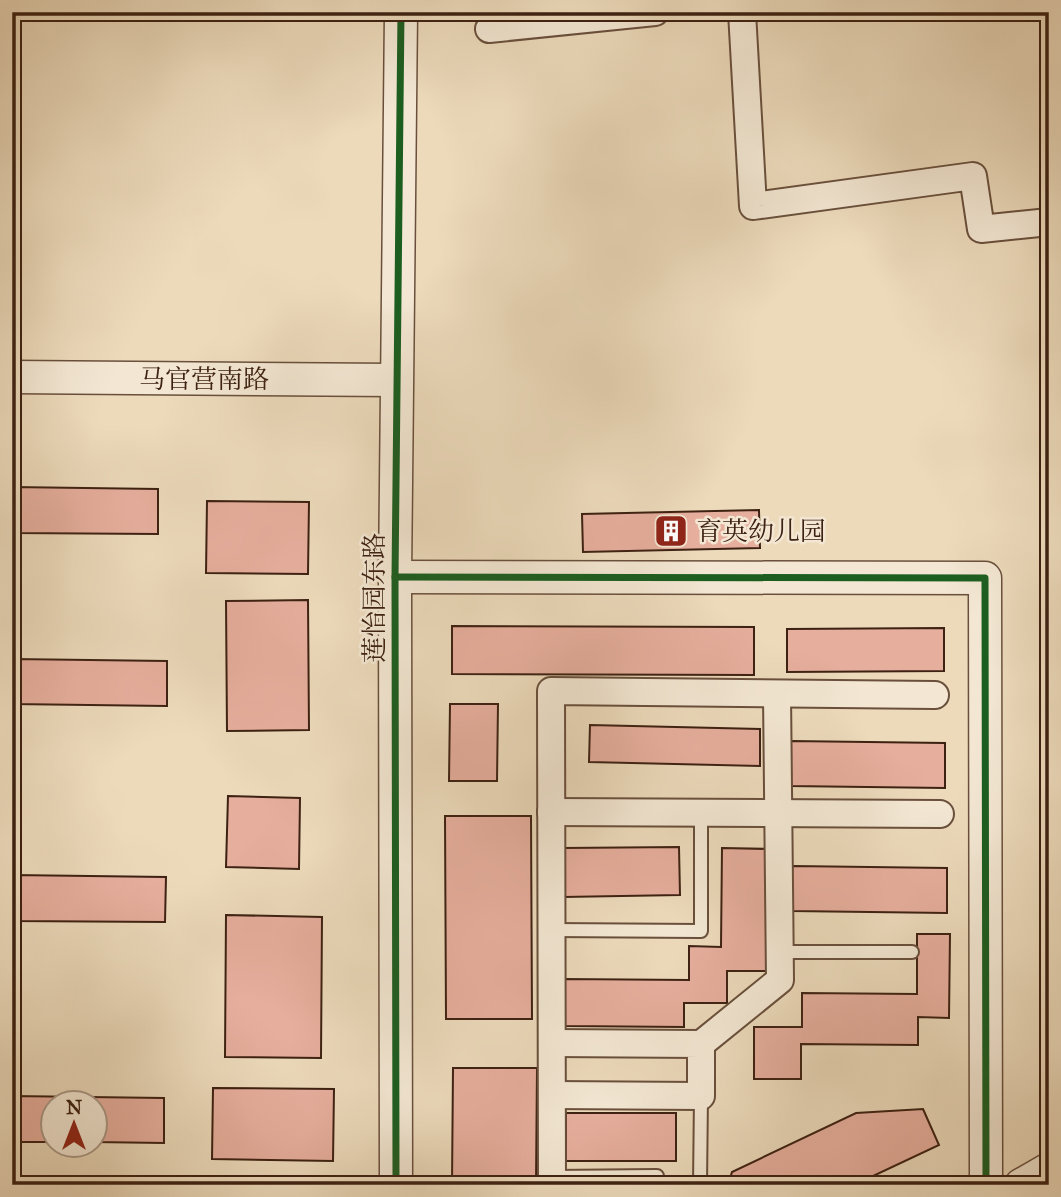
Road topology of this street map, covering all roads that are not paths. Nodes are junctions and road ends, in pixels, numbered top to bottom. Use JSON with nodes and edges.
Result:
{"nodes":[{"id":1,"x":401,"y":12,"type":"edge"},
{"id":2,"x":655,"y":12,"type":"edge"},
{"id":3,"x":742,"y":12,"type":"edge"},
{"id":4,"x":489,"y":29,"type":"dead end"},
{"id":5,"x":1049,"y":222,"type":"edge"},
{"id":6,"x":12,"y":377,"type":"edge"},
{"id":7,"x":397,"y":380,"type":"junction"},
{"id":8,"x":395,"y":576,"type":"junction"},
{"id":9,"x":777,"y":694,"type":"junction"},
{"id":10,"x":935,"y":695,"type":"dead end"},
{"id":11,"x":551,"y":812,"type":"junction"},
{"id":12,"x":701,"y":813,"type":"junction"},
{"id":13,"x":778,"y":813,"type":"junction"},
{"id":14,"x":940,"y":814,"type":"dead end"},
{"id":15,"x":551,"y":930,"type":"junction"},
{"id":16,"x":780,"y":952,"type":"junction"},
{"id":17,"x":912,"y":952,"type":"dead end"},
{"id":18,"x":552,"y":1043,"type":"junction"},
{"id":19,"x":701,"y":1044,"type":"junction"},
{"id":20,"x":552,"y":1095,"type":"junction"},
{"id":21,"x":701,"y":1096,"type":"junction"},
{"id":22,"x":1049,"y":1169,"type":"edge"},
{"id":23,"x":552,"y":1181,"type":"edge"},
{"id":24,"x":396,"y":1185,"type":"edge"},
{"id":25,"x":657,"y":1185,"type":"edge"},
{"id":26,"x":700,"y":1185,"type":"edge"},
{"id":27,"x":986,"y":1185,"type":"edge"},
{"id":28,"x":1021,"y":1185,"type":"edge"}],
"edges":[{"from":1,"to":7,"type":"street","name":"莲怡园东路"},
{"from":2,"to":4,"type":"street"},
{"from":3,"to":5,"type":"street"},
{"from":6,"to":7,"type":"street","name":"马官营南路"},
{"from":7,"to":8,"type":"street","name":"莲怡园东路"},
{"from":8,"to":24,"type":"street","name":"莲怡园东路"},
{"from":8,"to":27,"type":"street"},
{"from":9,"to":10,"type":"street"},
{"from":9,"to":11,"type":"street"},
{"from":9,"to":13,"type":"street"},
{"from":11,"to":12,"type":"street"},
{"from":11,"to":15,"type":"street"},
{"from":12,"to":13,"type":"street"},
{"from":12,"to":15,"type":"lane"},
{"from":13,"to":14,"type":"street"},
{"from":13,"to":16,"type":"street"},
{"from":15,"to":18,"type":"street"},
{"from":16,"to":17,"type":"lane"},
{"from":16,"to":19,"type":"street"},
{"from":18,"to":19,"type":"street"},
{"from":18,"to":20,"type":"street"},
{"from":19,"to":21,"type":"street"},
{"from":20,"to":21,"type":"street"},
{"from":20,"to":23,"type":"street"},
{"from":21,"to":26,"type":"lane"},
{"from":22,"to":28,"type":"street"},
{"from":23,"to":25,"type":"lane"}]}
